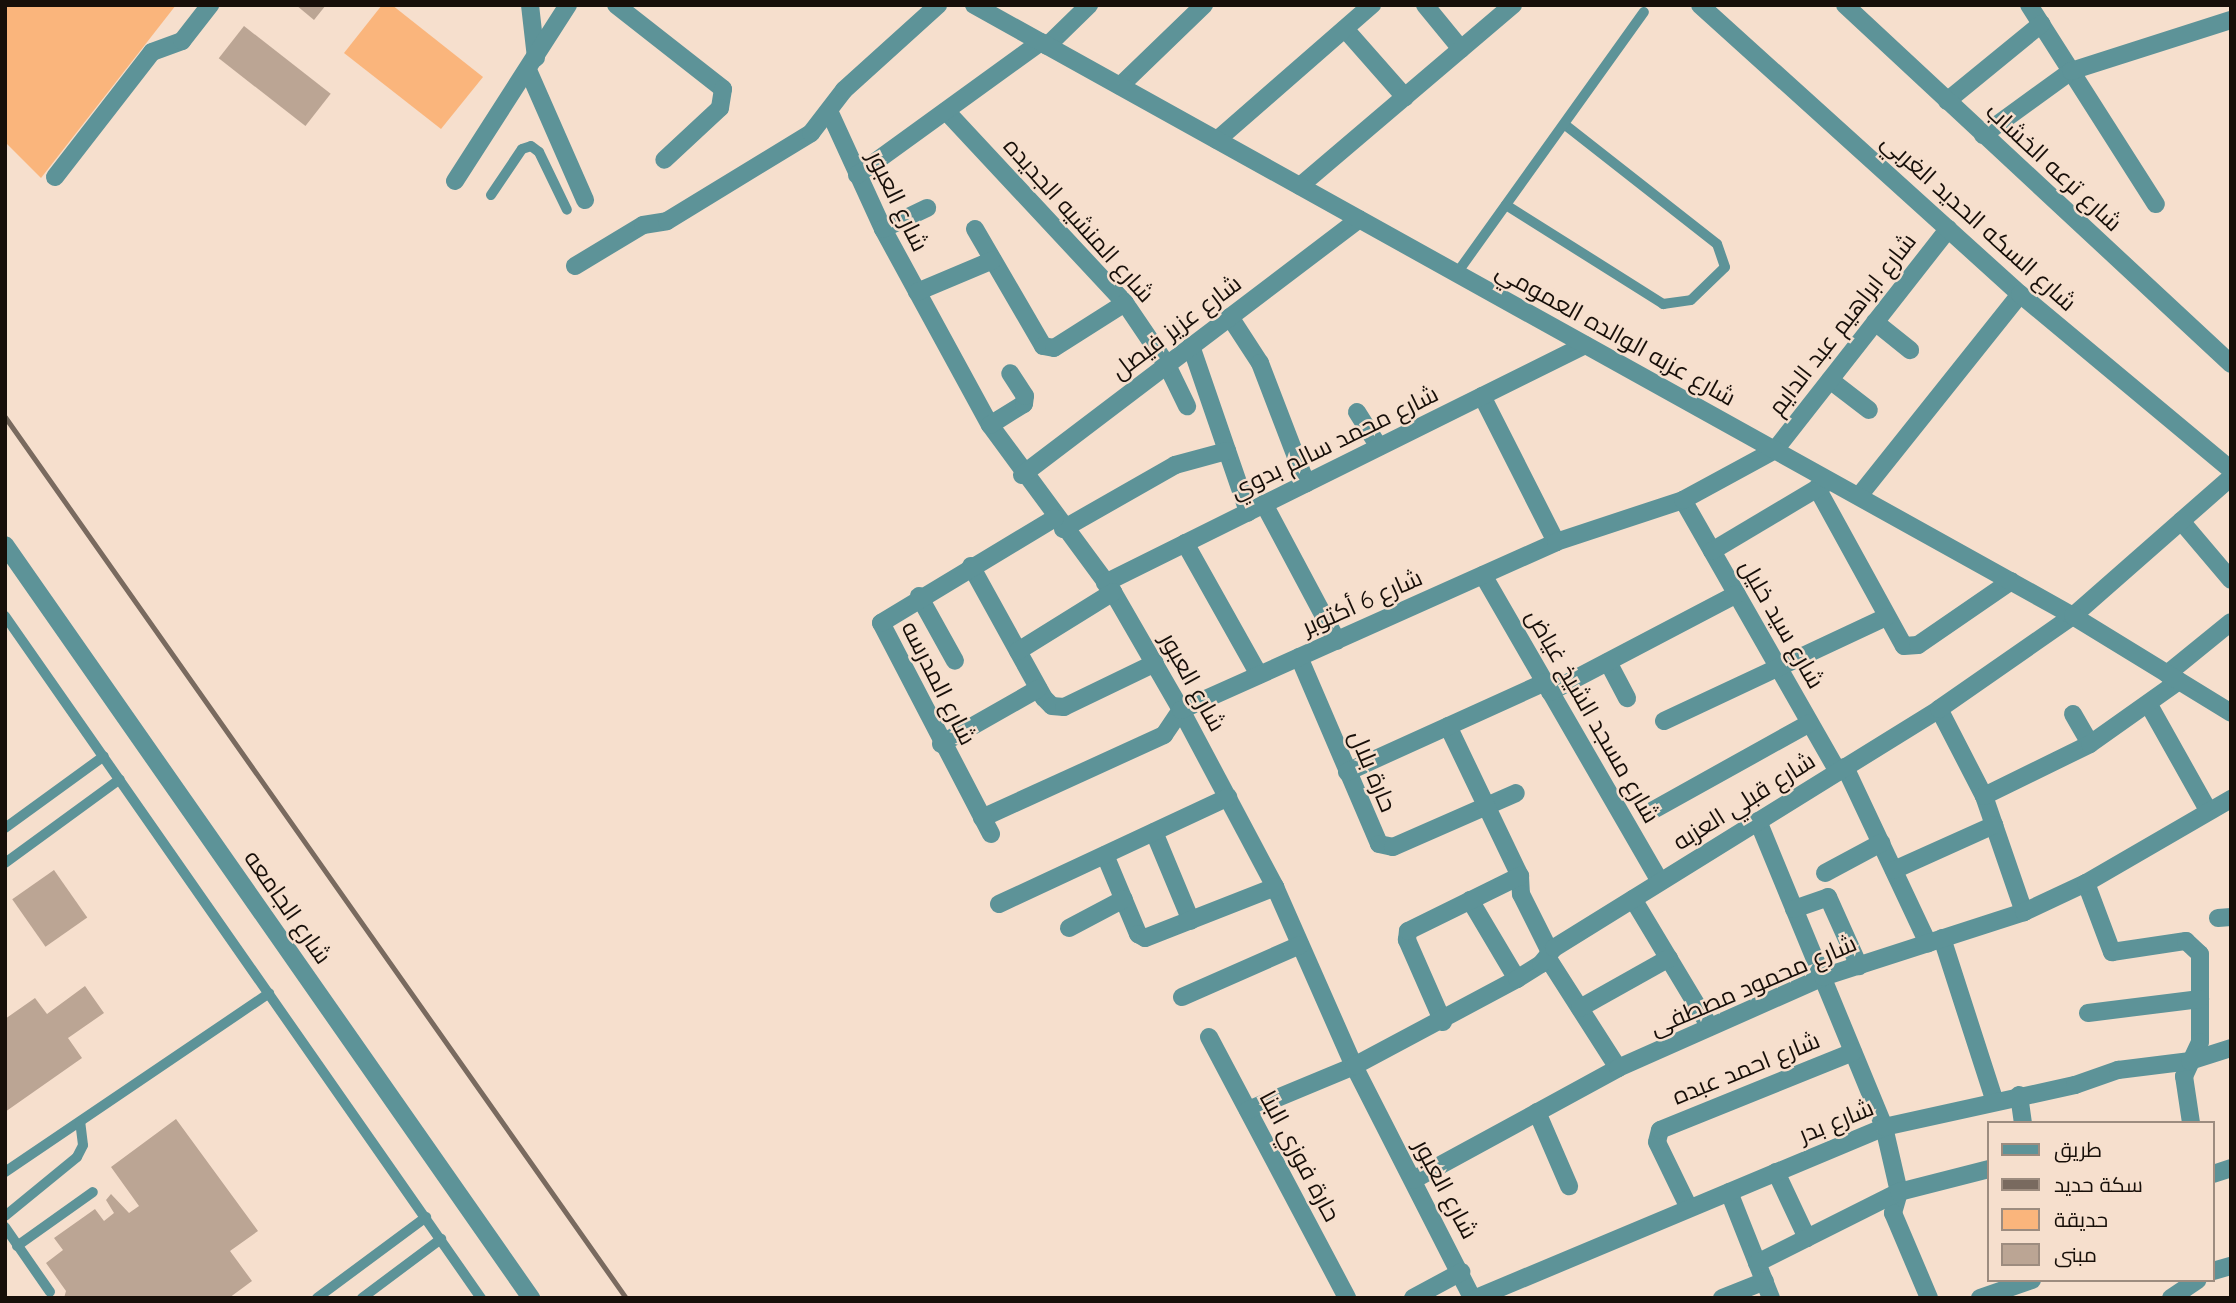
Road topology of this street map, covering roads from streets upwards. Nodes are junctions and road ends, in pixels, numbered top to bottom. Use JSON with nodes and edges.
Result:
{"nodes":[{"id":1,"x":210,"y":5,"type":"edge"},
{"id":2,"x":530,"y":5,"type":"edge"},
{"id":3,"x":568,"y":5,"type":"edge"},
{"id":4,"x":616,"y":5,"type":"edge"},
{"id":5,"x":938,"y":5,"type":"edge"},
{"id":6,"x":1089,"y":5,"type":"edge"},
{"id":7,"x":1204,"y":5,"type":"edge"},
{"id":8,"x":1372,"y":5,"type":"edge"},
{"id":9,"x":1425,"y":5,"type":"edge"},
{"id":10,"x":1513,"y":5,"type":"edge"},
{"id":11,"x":1700,"y":5,"type":"edge"},
{"id":12,"x":1845,"y":5,"type":"edge"},
{"id":13,"x":2029,"y":5,"type":"edge"},
{"id":14,"x":976,"y":6,"type":"edge"},
{"id":15,"x":2231,"y":20,"type":"edge"},
{"id":16,"x":2041,"y":24,"type":"junction"},
{"id":17,"x":1345,"y":29,"type":"junction"},
{"id":18,"x":1044,"y":44,"type":"junction"},
{"id":19,"x":1461,"y":50,"type":"junction"},
{"id":20,"x":532,"y":64,"type":"junction"},
{"id":21,"x":2071,"y":71,"type":"junction"},
{"id":22,"x":1120,"y":86,"type":"junction"},
{"id":23,"x":1405,"y":97,"type":"junction"},
{"id":24,"x":1947,"y":101,"type":"junction"},
{"id":25,"x":946,"y":111,"type":"junction"},
{"id":26,"x":830,"y":113,"type":"junction"},
{"id":27,"x":1983,"y":135,"type":"junction"},
{"id":28,"x":1217,"y":141,"type":"junction"},
{"id":29,"x":664,"y":160,"type":"dead end"},
{"id":30,"x":857,"y":175,"type":"junction"},
{"id":31,"x":55,"y":177,"type":"dead end"},
{"id":32,"x":455,"y":181,"type":"dead end"},
{"id":33,"x":1300,"y":186,"type":"junction"},
{"id":34,"x":585,"y":200,"type":"dead end"},
{"id":35,"x":2156,"y":204,"type":"dead end"},
{"id":36,"x":927,"y":208,"type":"dead end"},
{"id":37,"x":1359,"y":219,"type":"junction"},
{"id":38,"x":883,"y":229,"type":"junction"},
{"id":39,"x":975,"y":229,"type":"dead end"},
{"id":40,"x":1948,"y":229,"type":"junction"},
{"id":41,"x":993,"y":260,"type":"junction"},
{"id":42,"x":575,"y":266,"type":"dead end"},
{"id":43,"x":917,"y":292,"type":"junction"},
{"id":44,"x":2021,"y":294,"type":"junction"},
{"id":45,"x":1125,"y":303,"type":"junction"},
{"id":46,"x":1230,"y":317,"type":"junction"},
{"id":47,"x":1875,"y":322,"type":"junction"},
{"id":48,"x":1586,"y":345,"type":"junction"},
{"id":49,"x":1191,"y":346,"type":"junction"},
{"id":50,"x":1909,"y":350,"type":"dead end"},
{"id":51,"x":2231,"y":364,"type":"edge"},
{"id":52,"x":1167,"y":365,"type":"junction"},
{"id":53,"x":1010,"y":373,"type":"dead end"},
{"id":54,"x":1830,"y":380,"type":"junction"},
{"id":55,"x":1482,"y":396,"type":"junction"},
{"id":56,"x":1187,"y":406,"type":"dead end"},
{"id":57,"x":1869,"y":410,"type":"dead end"},
{"id":58,"x":1357,"y":412,"type":"dead end"},
{"id":59,"x":990,"y":425,"type":"junction"},
{"id":60,"x":1379,"y":447,"type":"junction"},
{"id":61,"x":1775,"y":450,"type":"junction"},
{"id":62,"x":1227,"y":451,"type":"junction"},
{"id":63,"x":2231,"y":470,"type":"edge"},
{"id":64,"x":1023,"y":475,"type":"junction"},
{"id":65,"x":2231,"y":477,"type":"edge"},
{"id":66,"x":1306,"y":484,"type":"junction"},
{"id":67,"x":1824,"y":484,"type":"junction"},
{"id":68,"x":1859,"y":496,"type":"junction"},
{"id":69,"x":1683,"y":500,"type":"junction"},
{"id":70,"x":1264,"y":504,"type":"junction"},
{"id":71,"x":1248,"y":512,"type":"junction"},
{"id":72,"x":2181,"y":521,"type":"junction"},
{"id":73,"x":1059,"y":524,"type":"junction"},
{"id":74,"x":1556,"y":542,"type":"junction"},
{"id":75,"x":1185,"y":543,"type":"junction"},
{"id":76,"x":5,"y":545,"type":"edge"},
{"id":77,"x":1712,"y":551,"type":"junction"},
{"id":78,"x":971,"y":566,"type":"junction"},
{"id":79,"x":1483,"y":575,"type":"junction"},
{"id":80,"x":2231,"y":580,"type":"edge"},
{"id":81,"x":2011,"y":581,"type":"junction"},
{"id":82,"x":1109,"y":588,"type":"junction"},
{"id":83,"x":1737,"y":594,"type":"junction"},
{"id":84,"x":919,"y":596,"type":"junction"},
{"id":85,"x":2073,"y":616,"type":"junction"},
{"id":86,"x":1886,"y":617,"type":"junction"},
{"id":87,"x":2231,"y":622,"type":"edge"},
{"id":88,"x":1337,"y":640,"type":"junction"},
{"id":89,"x":1018,"y":651,"type":"junction"},
{"id":90,"x":1299,"y":657,"type":"junction"},
{"id":91,"x":955,"y":661,"type":"dead end"},
{"id":92,"x":1608,"y":662,"type":"junction"},
{"id":93,"x":1155,"y":663,"type":"junction"},
{"id":94,"x":1779,"y":667,"type":"junction"},
{"id":95,"x":1259,"y":675,"type":"junction"},
{"id":96,"x":2173,"y":678,"type":"junction"},
{"id":97,"x":1547,"y":687,"type":"junction"},
{"id":98,"x":1038,"y":688,"type":"junction"},
{"id":99,"x":1627,"y":698,"type":"dead end"},
{"id":100,"x":2149,"y":705,"type":"junction"},
{"id":101,"x":1939,"y":709,"type":"junction"},
{"id":102,"x":1181,"y":710,"type":"junction"},
{"id":103,"x":2231,"y":713,"type":"edge"},
{"id":104,"x":2073,"y":714,"type":"dead end"},
{"id":105,"x":1664,"y":721,"type":"dead end"},
{"id":106,"x":1810,"y":723,"type":"junction"},
{"id":107,"x":1448,"y":726,"type":"junction"},
{"id":108,"x":941,"y":744,"type":"junction"},
{"id":109,"x":2090,"y":744,"type":"junction"},
{"id":110,"x":1842,"y":769,"type":"junction"},
{"id":111,"x":1347,"y":772,"type":"junction"},
{"id":112,"x":1516,"y":793,"type":"dead end"},
{"id":113,"x":1984,"y":796,"type":"junction"},
{"id":114,"x":1228,"y":797,"type":"junction"},
{"id":115,"x":2231,"y":799,"type":"edge"},
{"id":116,"x":1486,"y":806,"type":"junction"},
{"id":117,"x":2208,"y":810,"type":"junction"},
{"id":118,"x":1648,"y":813,"type":"dead end"},
{"id":119,"x":982,"y":818,"type":"junction"},
{"id":120,"x":1758,"y":821,"type":"junction"},
{"id":121,"x":1994,"y":825,"type":"junction"},
{"id":122,"x":1154,"y":832,"type":"junction"},
{"id":123,"x":991,"y":834,"type":"dead end"},
{"id":124,"x":1881,"y":843,"type":"junction"},
{"id":125,"x":1105,"y":855,"type":"junction"},
{"id":126,"x":1894,"y":870,"type":"junction"},
{"id":127,"x":1825,"y":873,"type":"dead end"},
{"id":128,"x":1520,"y":876,"type":"junction"},
{"id":129,"x":1660,"y":882,"type":"junction"},
{"id":130,"x":2085,"y":883,"type":"junction"},
{"id":131,"x":1275,"y":887,"type":"junction"},
{"id":132,"x":1124,"y":899,"type":"junction"},
{"id":133,"x":1633,"y":899,"type":"junction"},
{"id":134,"x":1470,"y":900,"type":"junction"},
{"id":135,"x":999,"y":904,"type":"dead end"},
{"id":136,"x":1794,"y":909,"type":"junction"},
{"id":137,"x":2024,"y":912,"type":"junction"},
{"id":138,"x":1191,"y":921,"type":"junction"},
{"id":139,"x":1069,"y":928,"type":"dead end"},
{"id":140,"x":1935,"y":941,"type":"junction"},
{"id":141,"x":1300,"y":945,"type":"junction"},
{"id":142,"x":1548,"y":955,"type":"junction"},
{"id":143,"x":1669,"y":958,"type":"junction"},
{"id":144,"x":1859,"y":966,"type":"junction"},
{"id":145,"x":1823,"y":977,"type":"junction"},
{"id":146,"x":1517,"y":979,"type":"junction"},
{"id":147,"x":1182,"y":997,"type":"dead end"},
{"id":148,"x":2200,"y":999,"type":"junction"},
{"id":149,"x":1580,"y":1008,"type":"junction"},
{"id":150,"x":2088,"y":1013,"type":"dead end"},
{"id":151,"x":1443,"y":1022,"type":"junction"},
{"id":152,"x":1710,"y":1027,"type":"junction"},
{"id":153,"x":1209,"y":1037,"type":"dead end"},
{"id":154,"x":2231,"y":1048,"type":"edge"},
{"id":155,"x":1853,"y":1052,"type":"junction"},
{"id":156,"x":2190,"y":1061,"type":"junction"},
{"id":157,"x":1354,"y":1066,"type":"junction"},
{"id":158,"x":1618,"y":1069,"type":"junction"},
{"id":159,"x":2019,"y":1095,"type":"junction"},
{"id":160,"x":1994,"y":1099,"type":"junction"},
{"id":161,"x":1248,"y":1110,"type":"junction"},
{"id":162,"x":1538,"y":1112,"type":"junction"},
{"id":163,"x":2023,"y":1121,"type":"edge"},
{"id":164,"x":2191,"y":1121,"type":"edge"},
{"id":165,"x":1884,"y":1126,"type":"junction"},
{"id":166,"x":1988,"y":1169,"type":"edge"},
{"id":167,"x":1776,"y":1172,"type":"junction"},
{"id":168,"x":1413,"y":1180,"type":"junction"},
{"id":169,"x":1569,"y":1186,"type":"dead end"},
{"id":170,"x":1729,"y":1192,"type":"junction"},
{"id":171,"x":1899,"y":1192,"type":"junction"},
{"id":172,"x":1689,"y":1208,"type":"junction"},
{"id":173,"x":1807,"y":1238,"type":"junction"},
{"id":174,"x":1757,"y":1263,"type":"junction"},
{"id":175,"x":1461,"y":1272,"type":"junction"},
{"id":176,"x":1765,"y":1281,"type":"junction"},
{"id":177,"x":2026,"y":1282,"type":"edge"},
{"id":178,"x":2194,"y":1282,"type":"edge"},
{"id":179,"x":531,"y":1298,"type":"edge"},
{"id":180,"x":1347,"y":1298,"type":"edge"},
{"id":181,"x":1413,"y":1298,"type":"edge"},
{"id":182,"x":1474,"y":1298,"type":"edge"},
{"id":183,"x":1722,"y":1298,"type":"edge"},
{"id":184,"x":1772,"y":1298,"type":"edge"},
{"id":185,"x":1930,"y":1298,"type":"edge"},
{"id":186,"x":1980,"y":1298,"type":"edge"},
{"id":187,"x":2171,"y":1298,"type":"edge"}],
"edges":[{"from":1,"to":31,"type":"street"},
{"from":2,"to":20,"type":"street"},
{"from":3,"to":20,"type":"street"},
{"from":4,"to":29,"type":"street"},
{"from":5,"to":26,"type":"street"},
{"from":6,"to":18,"type":"street"},
{"from":7,"to":22,"type":"street"},
{"from":8,"to":17,"type":"street"},
{"from":9,"to":19,"type":"street"},
{"from":10,"to":19,"type":"street"},
{"from":11,"to":40,"type":"street","name":"شارع السكه الحديد الغربي"},
{"from":12,"to":24,"type":"street","name":"شارع ترعه الخشاب"},
{"from":13,"to":16,"type":"street"},
{"from":14,"to":18,"type":"street","name":"شارع عزبه الوالده العمومي"},
{"from":15,"to":21,"type":"street"},
{"from":16,"to":21,"type":"street"},
{"from":16,"to":24,"type":"street"},
{"from":17,"to":23,"type":"street"},
{"from":17,"to":28,"type":"street"},
{"from":18,"to":22,"type":"street","name":"شارع عزبه الوالده العمومي"},
{"from":18,"to":25,"type":"street"},
{"from":19,"to":23,"type":"street"},
{"from":20,"to":32,"type":"street"},
{"from":20,"to":34,"type":"street"},
{"from":21,"to":27,"type":"street"},
{"from":21,"to":35,"type":"street"},
{"from":22,"to":28,"type":"street","name":"شارع عزبه الوالده العمومي"},
{"from":23,"to":33,"type":"street"},
{"from":24,"to":27,"type":"street","name":"شارع ترعه الخشاب"},
{"from":25,"to":30,"type":"street"},
{"from":25,"to":45,"type":"street","name":"شارع المنشيه الجديده"},
{"from":26,"to":30,"type":"street","name":"شارع العبور"},
{"from":26,"to":42,"type":"street"},
{"from":27,"to":51,"type":"street","name":"شارع ترعه الخشاب"},
{"from":28,"to":33,"type":"street","name":"شارع عزبه الوالده العمومي"},
{"from":30,"to":38,"type":"street","name":"شارع العبور"},
{"from":33,"to":37,"type":"street","name":"شارع عزبه الوالده العمومي"},
{"from":36,"to":38,"type":"street"},
{"from":37,"to":46,"type":"street","name":"شارع عزيز فيصل"},
{"from":37,"to":48,"type":"street","name":"شارع عزبه الوالده العمومي"},
{"from":38,"to":43,"type":"street","name":"شارع العبور"},
{"from":39,"to":41,"type":"street"},
{"from":40,"to":44,"type":"street","name":"شارع السكه الحديد الغربي"},
{"from":40,"to":47,"type":"street","name":"شارع ابراهيم عبد الدايم"},
{"from":41,"to":43,"type":"street"},
{"from":41,"to":45,"type":"street"},
{"from":43,"to":59,"type":"street","name":"شارع العبور"},
{"from":44,"to":63,"type":"street","name":"شارع السكه الحديد الغربي"},
{"from":44,"to":68,"type":"street"},
{"from":45,"to":52,"type":"street","name":"شارع المنشيه الجديده"},
{"from":46,"to":49,"type":"street","name":"شارع عزيز فيصل"},
{"from":46,"to":66,"type":"street"},
{"from":47,"to":50,"type":"street"},
{"from":47,"to":54,"type":"street","name":"شارع ابراهيم عبد الدايم"},
{"from":48,"to":55,"type":"street","name":"شارع محمد سالم بدوي"},
{"from":48,"to":61,"type":"street","name":"شارع عزبه الوالده العمومي"},
{"from":49,"to":52,"type":"street","name":"شارع عزيز فيصل"},
{"from":49,"to":62,"type":"street"},
{"from":52,"to":56,"type":"street","name":"شارع المنشيه الجديده"},
{"from":52,"to":64,"type":"street","name":"شارع عزيز فيصل"},
{"from":53,"to":59,"type":"street"},
{"from":54,"to":57,"type":"street"},
{"from":54,"to":61,"type":"street","name":"شارع ابراهيم عبد الدايم"},
{"from":55,"to":60,"type":"street","name":"شارع محمد سالم بدوي"},
{"from":55,"to":74,"type":"street"},
{"from":58,"to":60,"type":"street"},
{"from":59,"to":64,"type":"street","name":"شارع العبور"},
{"from":60,"to":66,"type":"street","name":"شارع محمد سالم بدوي"},
{"from":61,"to":67,"type":"street","name":"شارع عزبه الوالده العمومي"},
{"from":61,"to":69,"type":"street","name":"شارع 6 أكتوبر"},
{"from":62,"to":71,"type":"street"},
{"from":62,"to":73,"type":"street","name":"شارع المدرسه"},
{"from":64,"to":73,"type":"street","name":"شارع العبور"},
{"from":65,"to":72,"type":"street","name":"شارع قبلي العزبه"},
{"from":66,"to":70,"type":"street","name":"شارع محمد سالم بدوي"},
{"from":67,"to":68,"type":"street","name":"شارع عزبه الوالده العمومي"},
{"from":67,"to":77,"type":"street"},
{"from":67,"to":86,"type":"street"},
{"from":68,"to":81,"type":"street","name":"شارع عزبه الوالده العمومي"},
{"from":69,"to":74,"type":"street","name":"شارع 6 أكتوبر"},
{"from":69,"to":77,"type":"street","name":"شارع سيد خليل"},
{"from":70,"to":71,"type":"street","name":"شارع محمد سالم بدوي"},
{"from":70,"to":88,"type":"street"},
{"from":71,"to":75,"type":"street","name":"شارع محمد سالم بدوي"},
{"from":72,"to":80,"type":"street"},
{"from":72,"to":85,"type":"street","name":"شارع قبلي العزبه"},
{"from":73,"to":78,"type":"street","name":"شارع المدرسه"},
{"from":73,"to":82,"type":"street","name":"شارع العبور"},
{"from":74,"to":79,"type":"street","name":"شارع 6 أكتوبر"},
{"from":75,"to":82,"type":"street","name":"شارع محمد سالم بدوي"},
{"from":75,"to":95,"type":"street"},
{"from":76,"to":179,"type":"street","name":"شارع الجامعه"},
{"from":77,"to":83,"type":"street","name":"شارع سيد خليل"},
{"from":78,"to":84,"type":"street","name":"شارع المدرسه"},
{"from":78,"to":89,"type":"street"},
{"from":79,"to":88,"type":"street","name":"شارع 6 أكتوبر"},
{"from":79,"to":97,"type":"street","name":"شارع مسجد الشيخ غياض"},
{"from":81,"to":85,"type":"street","name":"شارع عزبه الوالده العمومي"},
{"from":81,"to":86,"type":"street"},
{"from":82,"to":89,"type":"street","name":"شارع محمد سالم بدوي"},
{"from":82,"to":93,"type":"street","name":"شارع العبور"},
{"from":83,"to":92,"type":"street"},
{"from":83,"to":94,"type":"street","name":"شارع سيد خليل"},
{"from":84,"to":91,"type":"street"},
{"from":84,"to":108,"type":"street","name":"شارع المدرسه"},
{"from":85,"to":96,"type":"street","name":"شارع عزبه الوالده العمومي"},
{"from":85,"to":101,"type":"street","name":"شارع قبلي العزبه"},
{"from":86,"to":94,"type":"street"},
{"from":87,"to":96,"type":"street"},
{"from":88,"to":90,"type":"street","name":"شارع 6 أكتوبر"},
{"from":89,"to":98,"type":"street"},
{"from":90,"to":95,"type":"street","name":"شارع 6 أكتوبر"},
{"from":90,"to":111,"type":"street","name":"حارة بلال"},
{"from":92,"to":97,"type":"street"},
{"from":92,"to":99,"type":"street"},
{"from":93,"to":98,"type":"street"},
{"from":93,"to":102,"type":"street","name":"شارع العبور"},
{"from":94,"to":105,"type":"street"},
{"from":94,"to":106,"type":"street","name":"شارع سيد خليل"},
{"from":95,"to":102,"type":"street","name":"شارع 6 أكتوبر"},
{"from":96,"to":100,"type":"street"},
{"from":96,"to":103,"type":"street","name":"شارع عزبه الوالده العمومي"},
{"from":97,"to":107,"type":"street"},
{"from":97,"to":129,"type":"street","name":"شارع مسجد الشيخ غياض"},
{"from":98,"to":108,"type":"street"},
{"from":100,"to":109,"type":"street"},
{"from":100,"to":117,"type":"street"},
{"from":101,"to":110,"type":"street","name":"شارع قبلي العزبه"},
{"from":101,"to":113,"type":"street"},
{"from":102,"to":114,"type":"street","name":"شارع العبور"},
{"from":102,"to":119,"type":"street","name":"شارع 6 أكتوبر"},
{"from":104,"to":109,"type":"street"},
{"from":106,"to":110,"type":"street","name":"شارع سيد خليل"},
{"from":106,"to":118,"type":"street"},
{"from":107,"to":111,"type":"street"},
{"from":107,"to":116,"type":"street"},
{"from":108,"to":119,"type":"street","name":"شارع المدرسه"},
{"from":109,"to":113,"type":"street"},
{"from":110,"to":120,"type":"street","name":"شارع قبلي العزبه"},
{"from":110,"to":124,"type":"street","name":"شارع سيد خليل"},
{"from":111,"to":116,"type":"street","name":"حارة بلال"},
{"from":112,"to":116,"type":"street","name":"حارة بلال"},
{"from":113,"to":121,"type":"street"},
{"from":114,"to":122,"type":"street"},
{"from":114,"to":131,"type":"street","name":"شارع العبور"},
{"from":115,"to":117,"type":"street","name":"شارع محمود مصطفى"},
{"from":116,"to":128,"type":"street"},
{"from":117,"to":130,"type":"street","name":"شارع محمود مصطفى"},
{"from":119,"to":123,"type":"street","name":"شارع المدرسه"},
{"from":120,"to":129,"type":"street","name":"شارع قبلي العزبه"},
{"from":120,"to":136,"type":"street"},
{"from":121,"to":126,"type":"street"},
{"from":121,"to":137,"type":"street"},
{"from":122,"to":125,"type":"street"},
{"from":122,"to":138,"type":"street"},
{"from":124,"to":126,"type":"street","name":"شارع سيد خليل"},
{"from":124,"to":127,"type":"street"},
{"from":125,"to":132,"type":"street"},
{"from":125,"to":135,"type":"street"},
{"from":126,"to":140,"type":"street","name":"شارع سيد خليل"},
{"from":128,"to":134,"type":"street"},
{"from":128,"to":142,"type":"street"},
{"from":129,"to":133,"type":"street","name":"شارع قبلي العزبه"},
{"from":130,"to":137,"type":"street","name":"شارع محمود مصطفى"},
{"from":130,"to":148,"type":"street"},
{"from":131,"to":138,"type":"street"},
{"from":131,"to":141,"type":"street","name":"شارع العبور"},
{"from":132,"to":138,"type":"street"},
{"from":132,"to":139,"type":"street"},
{"from":133,"to":142,"type":"street","name":"شارع قبلي العزبه"},
{"from":133,"to":143,"type":"street"},
{"from":134,"to":146,"type":"street"},
{"from":134,"to":151,"type":"street"},
{"from":136,"to":144,"type":"street"},
{"from":136,"to":145,"type":"street"},
{"from":137,"to":140,"type":"street","name":"شارع محمود مصطفى"},
{"from":140,"to":144,"type":"street","name":"شارع محمود مصطفى"},
{"from":140,"to":160,"type":"street","name":"شارع سيد خليل"},
{"from":141,"to":147,"type":"street"},
{"from":141,"to":157,"type":"street","name":"شارع العبور"},
{"from":142,"to":146,"type":"street","name":"شارع قبلي العزبه"},
{"from":142,"to":149,"type":"street"},
{"from":143,"to":149,"type":"street"},
{"from":143,"to":152,"type":"street"},
{"from":144,"to":145,"type":"street","name":"شارع محمود مصطفى"},
{"from":145,"to":152,"type":"street","name":"شارع محمود مصطفى"},
{"from":145,"to":155,"type":"street"},
{"from":146,"to":151,"type":"street","name":"شارع قبلي العزبه"},
{"from":148,"to":150,"type":"street"},
{"from":148,"to":156,"type":"street"},
{"from":149,"to":158,"type":"street"},
{"from":151,"to":157,"type":"street","name":"شارع قبلي العزبه"},
{"from":152,"to":158,"type":"street","name":"شارع محمود مصطفى"},
{"from":153,"to":161,"type":"street","name":"حارة فوزي البنا"},
{"from":154,"to":156,"type":"street","name":"شارع بدر"},
{"from":155,"to":165,"type":"street"},
{"from":155,"to":172,"type":"street","name":"شارع احمد عبده"},
{"from":156,"to":159,"type":"street","name":"شارع بدر"},
{"from":156,"to":164,"type":"street"},
{"from":157,"to":161,"type":"street","name":"شارع قبلي العزبه"},
{"from":157,"to":168,"type":"street","name":"شارع العبور"},
{"from":158,"to":162,"type":"street","name":"شارع محمود مصطفى"},
{"from":159,"to":160,"type":"street","name":"شارع بدر"},
{"from":159,"to":163,"type":"street"},
{"from":160,"to":165,"type":"street","name":"شارع بدر"},
{"from":161,"to":180,"type":"street","name":"حارة فوزي البنا"},
{"from":162,"to":168,"type":"street","name":"شارع محمود مصطفى"},
{"from":162,"to":169,"type":"street"},
{"from":165,"to":167,"type":"street","name":"شارع بدر"},
{"from":165,"to":171,"type":"street"},
{"from":166,"to":171,"type":"street"},
{"from":167,"to":170,"type":"street","name":"شارع بدر"},
{"from":167,"to":173,"type":"street"},
{"from":168,"to":175,"type":"street","name":"شارع العبور"},
{"from":170,"to":172,"type":"street","name":"شارع بدر"},
{"from":170,"to":174,"type":"street"},
{"from":171,"to":173,"type":"street"},
{"from":171,"to":185,"type":"street"},
{"from":172,"to":182,"type":"street","name":"شارع بدر"},
{"from":173,"to":174,"type":"street"},
{"from":174,"to":176,"type":"street"},
{"from":175,"to":181,"type":"street"},
{"from":175,"to":182,"type":"street","name":"شارع العبور"},
{"from":176,"to":183,"type":"street"},
{"from":176,"to":184,"type":"street"},
{"from":177,"to":186,"type":"street"},
{"from":178,"to":187,"type":"street"}]}
